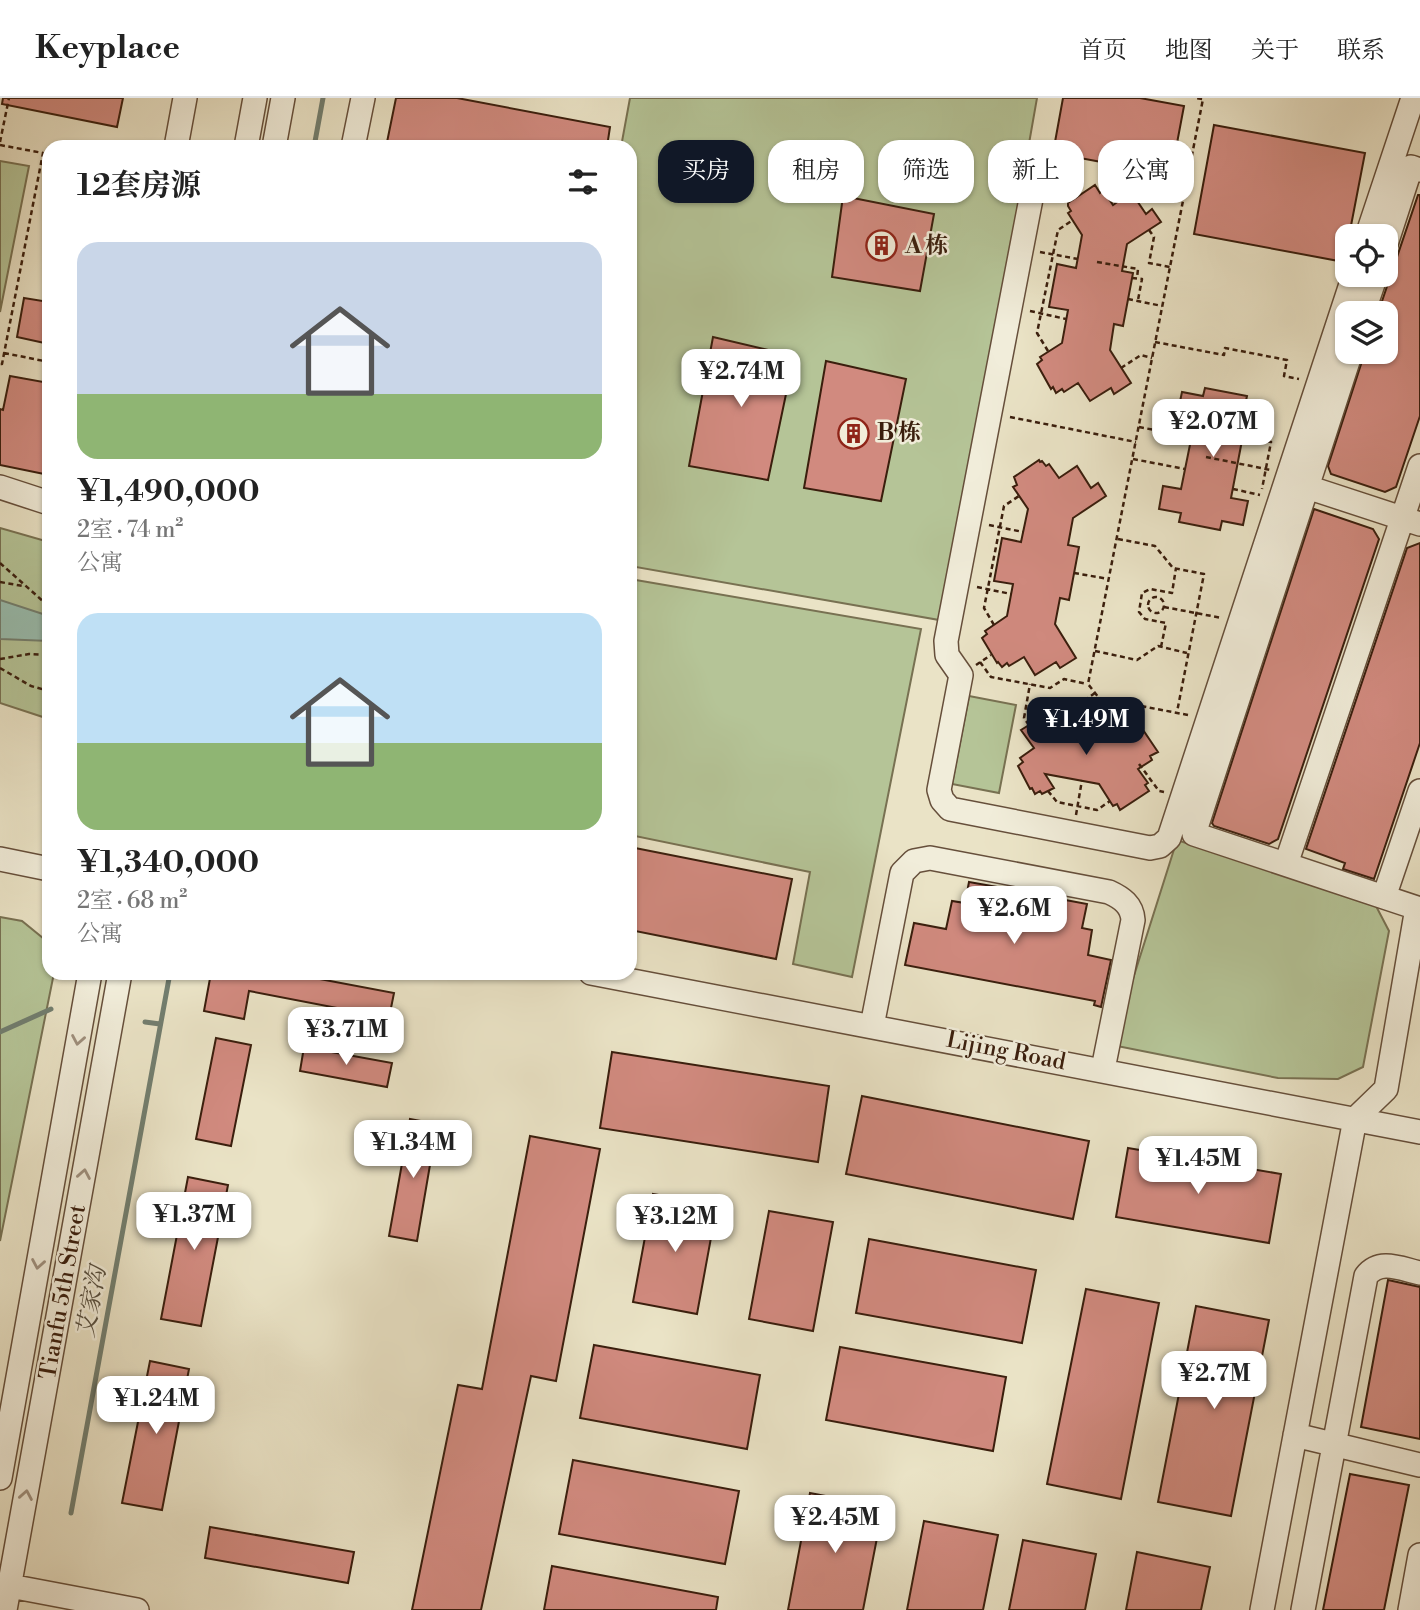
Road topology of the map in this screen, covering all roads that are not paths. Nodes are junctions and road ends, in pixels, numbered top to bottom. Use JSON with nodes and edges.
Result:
{"nodes":[{"id":1,"x":185,"y":98,"type":"edge"},
{"id":2,"x":255,"y":98,"type":"edge"},
{"id":3,"x":283,"y":98,"type":"edge"},
{"id":4,"x":363,"y":98,"type":"edge"},
{"id":5,"x":1413,"y":98,"type":"edge"},
{"id":6,"x":177,"y":140,"type":"edge"},
{"id":7,"x":247,"y":140,"type":"edge"},
{"id":8,"x":275,"y":140,"type":"edge"},
{"id":9,"x":354,"y":140,"type":"edge"},
{"id":10,"x":1420,"y":170,"type":"edge"},
{"id":11,"x":1030,"y":203,"type":"edge"},
{"id":12,"x":1371,"y":224,"type":"edge"},
{"id":13,"x":1392,"y":224,"type":"edge"},
{"id":14,"x":1350,"y":287,"type":"edge"},
{"id":15,"x":1346,"y":364,"type":"edge"},
{"id":16,"x":1420,"y":466,"type":"edge"},
{"id":17,"x":1298,"y":480,"type":"junction"},
{"id":18,"x":0,"y":487,"type":"edge"},
{"id":19,"x":42,"y":501,"type":"edge"},
{"id":20,"x":1411,"y":521,"type":"edge"},
{"id":21,"x":1420,"y":791,"type":"edge"},
{"id":22,"x":0,"y":859,"type":"edge"},
{"id":23,"x":1286,"y":864,"type":"junction"},
{"id":24,"x":42,"y":868,"type":"edge"},
{"id":25,"x":1384,"y":897,"type":"junction"},
{"id":26,"x":1418,"y":909,"type":"edge"},
{"id":27,"x":89,"y":980,"type":"edge"},
{"id":28,"x":119,"y":980,"type":"edge"},
{"id":29,"x":628,"y":980,"type":"edge"},
{"id":30,"x":872,"y":1026,"type":"junction"},
{"id":31,"x":1103,"y":1069,"type":"junction"},
{"id":32,"x":1355,"y":1119,"type":"junction"},
{"id":33,"x":1420,"y":1132,"type":"edge"},
{"id":34,"x":1420,"y":1273,"type":"edge"},
{"id":35,"x":1295,"y":1435,"type":"junction"},
{"id":36,"x":1335,"y":1445,"type":"junction"},
{"id":37,"x":1420,"y":1465,"type":"edge"},
{"id":38,"x":0,"y":1478,"type":"edge"},
{"id":39,"x":1420,"y":1555,"type":"edge"},
{"id":40,"x":10,"y":1586,"type":"junction"},
{"id":41,"x":5,"y":1610,"type":"edge"},
{"id":42,"x":137,"y":1610,"type":"edge"},
{"id":43,"x":1262,"y":1610,"type":"edge"},
{"id":44,"x":1303,"y":1610,"type":"edge"},
{"id":45,"x":1410,"y":1610,"type":"edge"}],
"edges":[{"from":1,"to":6,"type":"street"},
{"from":2,"to":7,"type":"street"},
{"from":3,"to":8,"type":"street"},
{"from":4,"to":9,"type":"street"},
{"from":5,"to":12,"type":"street"},
{"from":10,"to":13,"type":"street"},
{"from":11,"to":17,"type":"street"},
{"from":14,"to":17,"type":"street"},
{"from":15,"to":17,"type":"street"},
{"from":16,"to":20,"type":"street"},
{"from":17,"to":20,"type":"street"},
{"from":17,"to":23,"type":"street"},
{"from":18,"to":19,"type":"street"},
{"from":20,"to":23,"type":"street"},
{"from":21,"to":25,"type":"street"},
{"from":22,"to":24,"type":"street"},
{"from":23,"to":25,"type":"street"},
{"from":25,"to":26,"type":"street"},
{"from":26,"to":32,"type":"street"},
{"from":27,"to":38,"type":"street","name":"Tianfu 5th Street","one_way":true},
{"from":40,"to":28,"type":"street","name":"Tianfu 5th Street","one_way":true},
{"from":29,"to":30,"type":"street","name":"Lijing Road"},
{"from":30,"to":31,"type":"street","name":"Lijing Road"},
{"from":30,"to":31,"type":"street"},
{"from":31,"to":32,"type":"street","name":"Lijing Road"},
{"from":32,"to":33,"type":"street","name":"Lijing Road"},
{"from":32,"to":35,"type":"street"},
{"from":34,"to":36,"type":"street"},
{"from":35,"to":36,"type":"street"},
{"from":35,"to":43,"type":"street"},
{"from":36,"to":37,"type":"street"},
{"from":36,"to":44,"type":"street"},
{"from":39,"to":45,"type":"street"},
{"from":40,"to":41,"type":"street","name":"Tianfu 5th Street"},
{"from":40,"to":42,"type":"street"}]}
